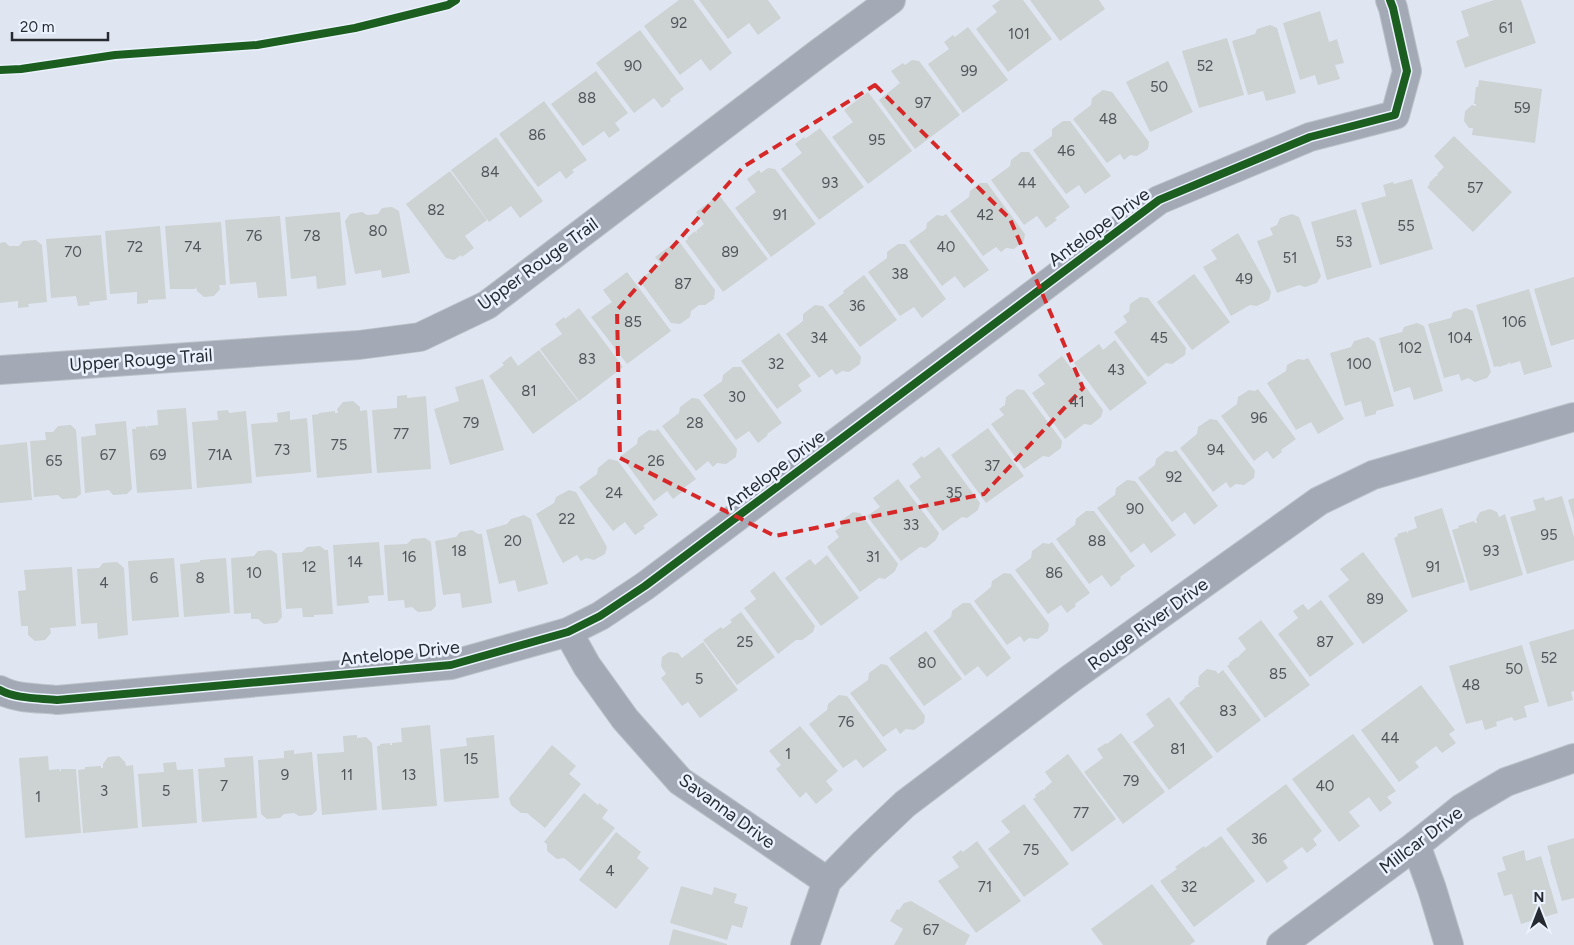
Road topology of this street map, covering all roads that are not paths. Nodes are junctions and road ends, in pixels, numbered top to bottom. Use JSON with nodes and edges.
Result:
{"nodes":[{"id":1,"x":891,"y":0,"type":"edge"},
{"id":2,"x":1390,"y":0,"type":"edge"},
{"id":3,"x":0,"y":370,"type":"edge"},
{"id":4,"x":1574,"y":417,"type":"edge"},
{"id":5,"x":568,"y":632,"type":"junction"},
{"id":6,"x":0,"y":690,"type":"edge"},
{"id":7,"x":1574,"y":758,"type":"edge"},
{"id":8,"x":1416,"y":845,"type":"junction"},
{"id":9,"x":827,"y":882,"type":"junction"},
{"id":10,"x":805,"y":945,"type":"edge"},
{"id":11,"x":1281,"y":945,"type":"edge"},
{"id":12,"x":1449,"y":945,"type":"edge"}],
"edges":[{"from":1,"to":3,"type":"street","name":"Upper Rouge Trail"},
{"from":2,"to":5,"type":"street","name":"Antelope Drive"},
{"from":4,"to":9,"type":"street","name":"Rouge River Drive"},
{"from":5,"to":6,"type":"street","name":"Antelope Drive"},
{"from":5,"to":9,"type":"street","name":"Savanna Drive"},
{"from":7,"to":8,"type":"street","name":"Millcar Drive"},
{"from":8,"to":11,"type":"street","name":"Millcar Drive"},
{"from":8,"to":12,"type":"street"},
{"from":9,"to":10,"type":"street","name":"Rouge River Drive"}]}
